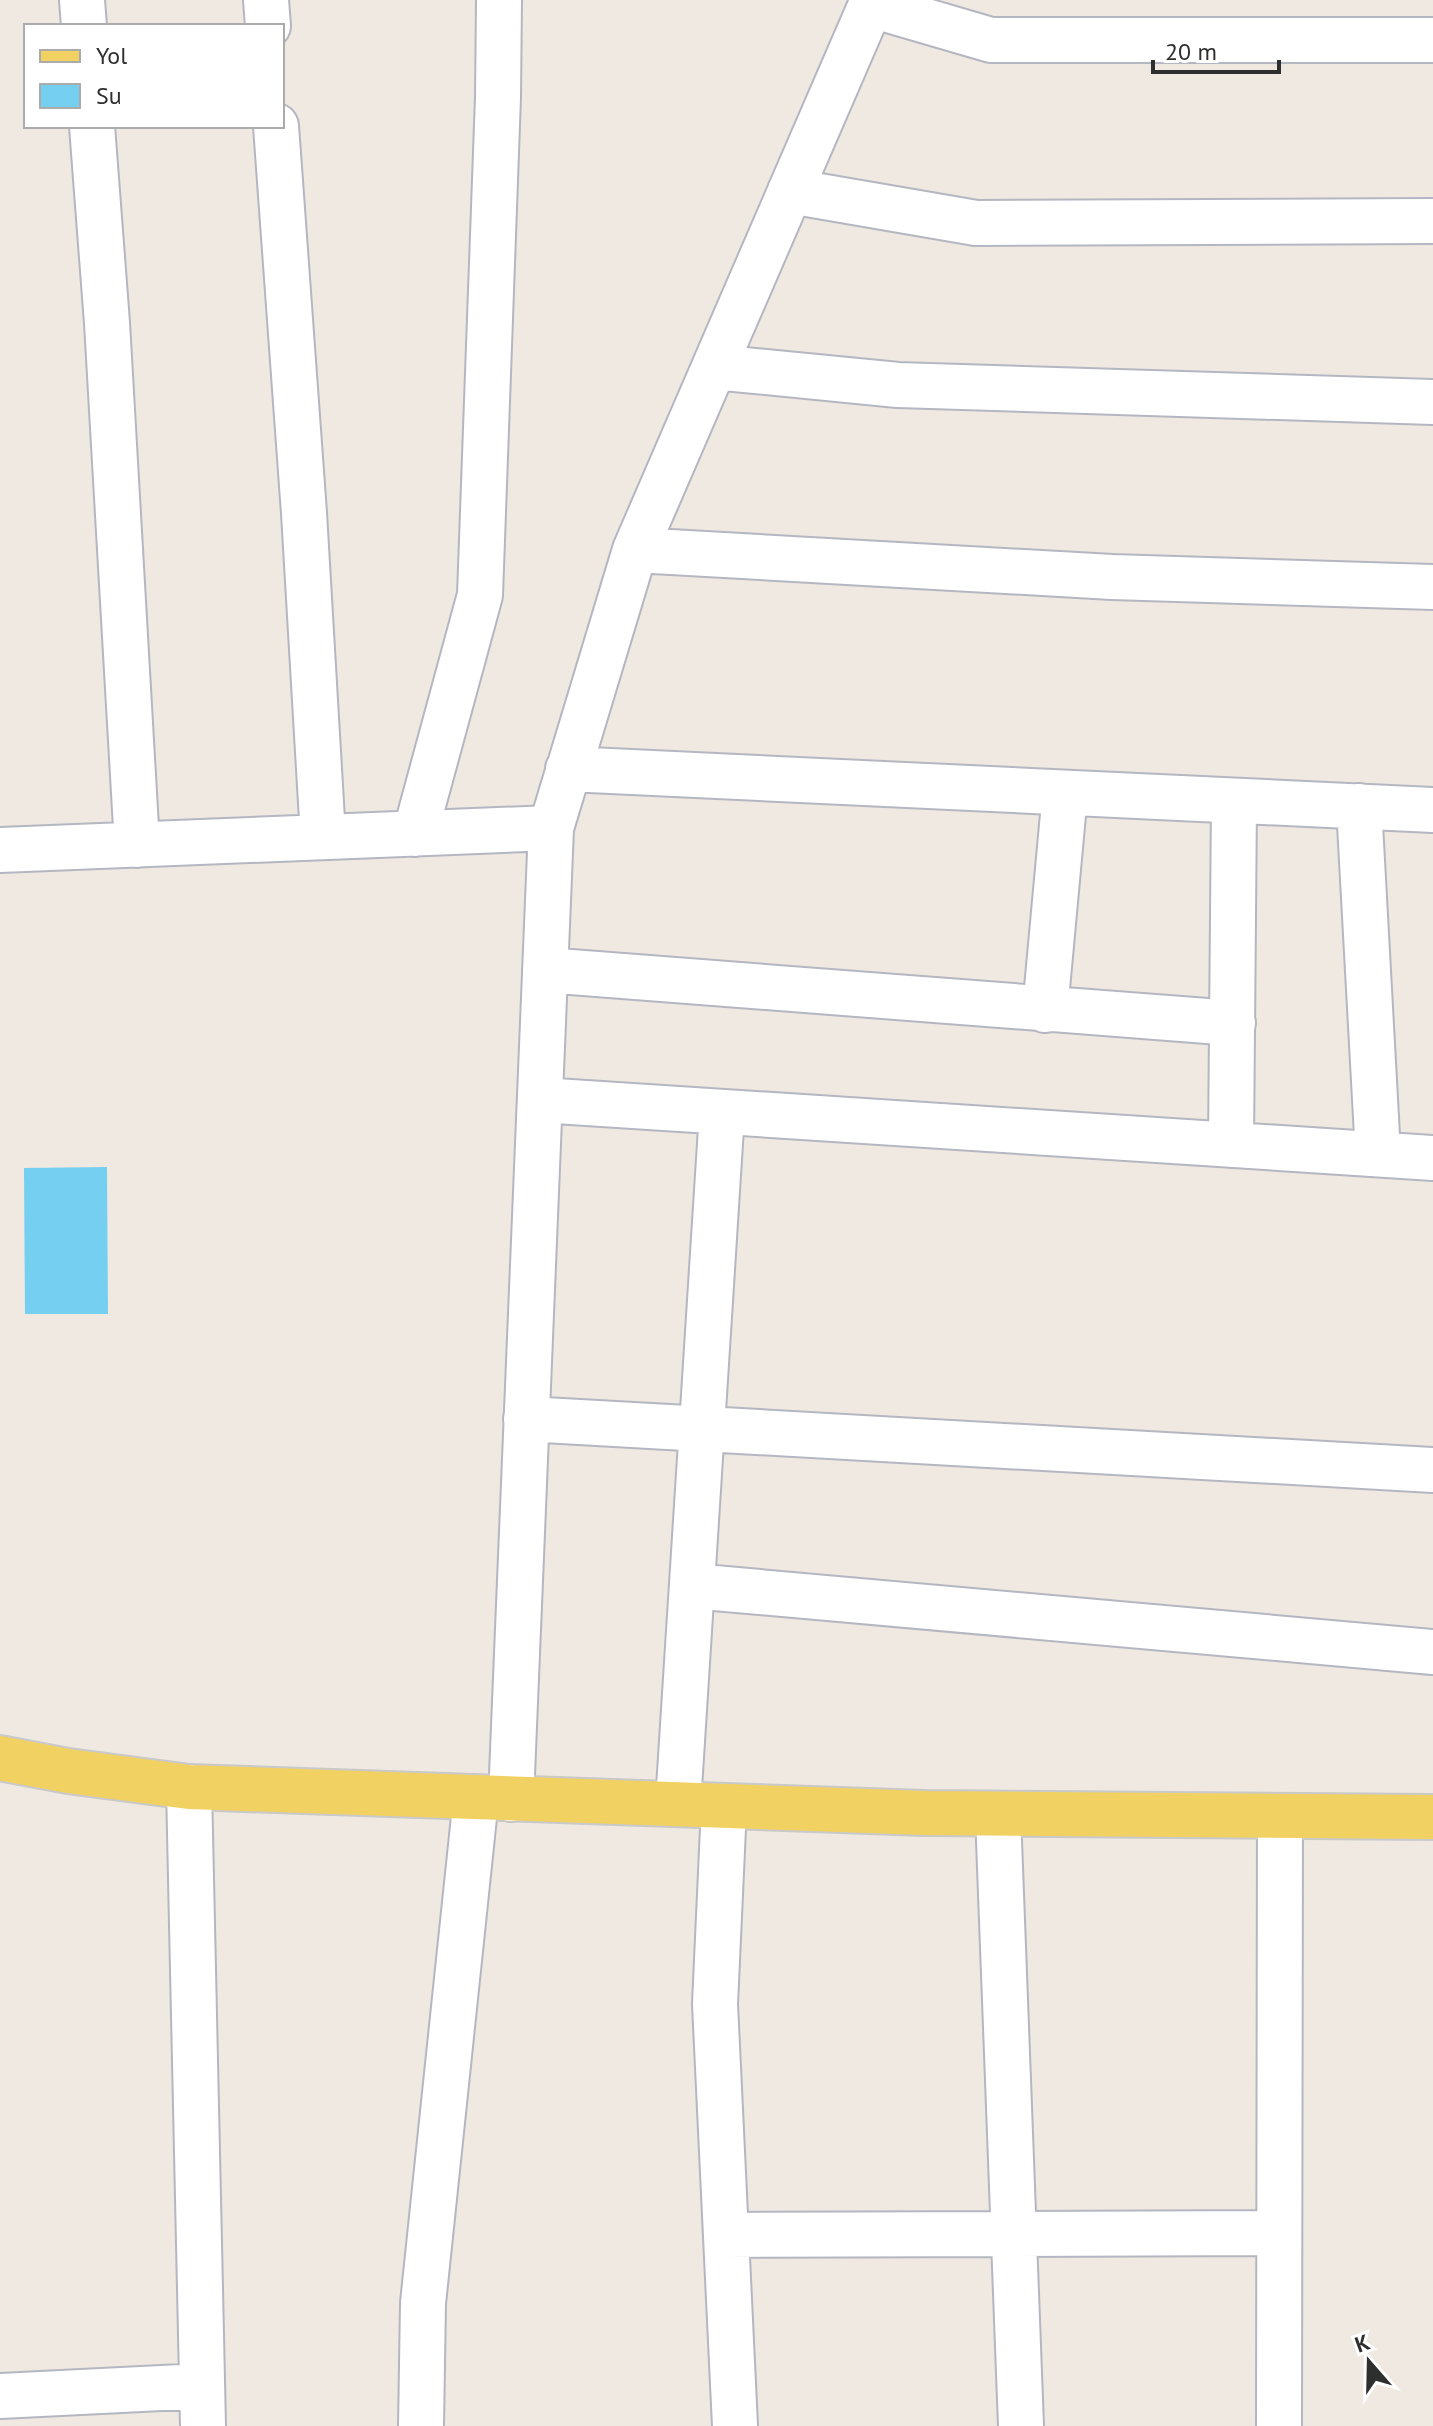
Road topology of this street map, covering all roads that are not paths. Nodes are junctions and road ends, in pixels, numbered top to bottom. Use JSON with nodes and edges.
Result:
{"nodes":[{"id":1,"x":82,"y":0,"type":"edge"},
{"id":2,"x":266,"y":0,"type":"edge"},
{"id":3,"x":499,"y":0,"type":"edge"},
{"id":4,"x":872,"y":3,"type":"edge"},
{"id":5,"x":84,"y":24,"type":"edge"},
{"id":6,"x":268,"y":24,"type":"edge"},
{"id":7,"x":1433,"y":40,"type":"edge"},
{"id":8,"x":92,"y":128,"type":"edge"},
{"id":9,"x":276,"y":128,"type":"edge"},
{"id":10,"x":790,"y":191,"type":"junction"},
{"id":11,"x":1433,"y":221,"type":"edge"},
{"id":12,"x":714,"y":367,"type":"junction"},
{"id":13,"x":1433,"y":402,"type":"edge"},
{"id":14,"x":635,"y":550,"type":"junction"},
{"id":15,"x":1433,"y":587,"type":"edge"},
{"id":16,"x":568,"y":769,"type":"junction"},
{"id":17,"x":1065,"y":793,"type":"junction"},
{"id":18,"x":1234,"y":801,"type":"junction"},
{"id":19,"x":1359,"y":806,"type":"junction"},
{"id":20,"x":1433,"y":810,"type":"edge"},
{"id":21,"x":551,"y":828,"type":"junction"},
{"id":22,"x":415,"y":834,"type":"junction"},
{"id":23,"x":323,"y":837,"type":"junction"},
{"id":24,"x":137,"y":845,"type":"junction"},
{"id":25,"x":0,"y":850,"type":"edge"},
{"id":26,"x":545,"y":970,"type":"junction"},
{"id":27,"x":1045,"y":1010,"type":"junction"},
{"id":28,"x":1233,"y":1023,"type":"junction"},
{"id":29,"x":540,"y":1100,"type":"junction"},
{"id":30,"x":722,"y":1112,"type":"junction"},
{"id":31,"x":1231,"y":1145,"type":"junction"},
{"id":32,"x":1378,"y":1154,"type":"junction"},
{"id":33,"x":1433,"y":1158,"type":"edge"},
{"id":34,"x":526,"y":1419,"type":"junction"},
{"id":35,"x":702,"y":1429,"type":"junction"},
{"id":36,"x":1433,"y":1470,"type":"edge"},
{"id":37,"x":692,"y":1586,"type":"junction"},
{"id":38,"x":1433,"y":1652,"type":"edge"},
{"id":39,"x":0,"y":1758,"type":"edge"},
{"id":40,"x":189,"y":1787,"type":"junction"},
{"id":41,"x":493,"y":1798,"type":"junction"},
{"id":42,"x":678,"y":1804,"type":"junction"},
{"id":43,"x":724,"y":1806,"type":"junction"},
{"id":44,"x":998,"y":1814,"type":"junction"},
{"id":45,"x":1280,"y":1816,"type":"junction"},
{"id":46,"x":1433,"y":1817,"type":"edge"},
{"id":47,"x":1279,"y":2233,"type":"junction"},
{"id":48,"x":726,"y":2235,"type":"junction"},
{"id":49,"x":1013,"y":2235,"type":"junction"},
{"id":50,"x":0,"y":2396,"type":"edge"},
{"id":51,"x":202,"y":2406,"type":"edge"},
{"id":52,"x":2,"y":2426,"type":"edge"},
{"id":53,"x":421,"y":2426,"type":"edge"},
{"id":54,"x":735,"y":2426,"type":"edge"},
{"id":55,"x":1021,"y":2426,"type":"edge"},
{"id":56,"x":1279,"y":2426,"type":"edge"}],
"edges":[{"from":1,"to":5,"type":"street"},
{"from":2,"to":6,"type":"street"},
{"from":3,"to":22,"type":"street"},
{"from":4,"to":7,"type":"street"},
{"from":4,"to":10,"type":"street"},
{"from":8,"to":24,"type":"street"},
{"from":9,"to":23,"type":"street"},
{"from":10,"to":11,"type":"street"},
{"from":10,"to":12,"type":"street"},
{"from":12,"to":13,"type":"street"},
{"from":12,"to":14,"type":"street"},
{"from":14,"to":15,"type":"street"},
{"from":14,"to":16,"type":"street"},
{"from":16,"to":17,"type":"street"},
{"from":16,"to":21,"type":"street"},
{"from":17,"to":18,"type":"street"},
{"from":17,"to":27,"type":"street"},
{"from":18,"to":19,"type":"street"},
{"from":18,"to":28,"type":"street"},
{"from":19,"to":20,"type":"street"},
{"from":19,"to":32,"type":"street"},
{"from":21,"to":22,"type":"street"},
{"from":21,"to":26,"type":"street"},
{"from":22,"to":23,"type":"street"},
{"from":23,"to":24,"type":"street"},
{"from":24,"to":25,"type":"street"},
{"from":26,"to":27,"type":"street"},
{"from":26,"to":29,"type":"street"},
{"from":27,"to":28,"type":"street"},
{"from":28,"to":31,"type":"street"},
{"from":29,"to":30,"type":"street"},
{"from":29,"to":34,"type":"street"},
{"from":30,"to":31,"type":"street"},
{"from":30,"to":35,"type":"street"},
{"from":31,"to":32,"type":"street"},
{"from":32,"to":33,"type":"street"},
{"from":34,"to":35,"type":"street"},
{"from":34,"to":41,"type":"street"},
{"from":35,"to":36,"type":"street"},
{"from":35,"to":37,"type":"street"},
{"from":37,"to":38,"type":"street"},
{"from":37,"to":42,"type":"street"},
{"from":39,"to":40,"type":"main road"},
{"from":40,"to":41,"type":"main road"},
{"from":40,"to":51,"type":"street"},
{"from":41,"to":42,"type":"main road"},
{"from":41,"to":53,"type":"street"},
{"from":42,"to":43,"type":"main road"},
{"from":43,"to":44,"type":"main road"},
{"from":43,"to":48,"type":"street"},
{"from":44,"to":45,"type":"main road"},
{"from":44,"to":49,"type":"street"},
{"from":45,"to":46,"type":"main road"},
{"from":45,"to":47,"type":"street"},
{"from":47,"to":49,"type":"street"},
{"from":47,"to":56,"type":"street"},
{"from":48,"to":49,"type":"street"},
{"from":48,"to":54,"type":"street"},
{"from":49,"to":55,"type":"street"},
{"from":50,"to":51,"type":"street"},
{"from":50,"to":52,"type":"street"}]}
